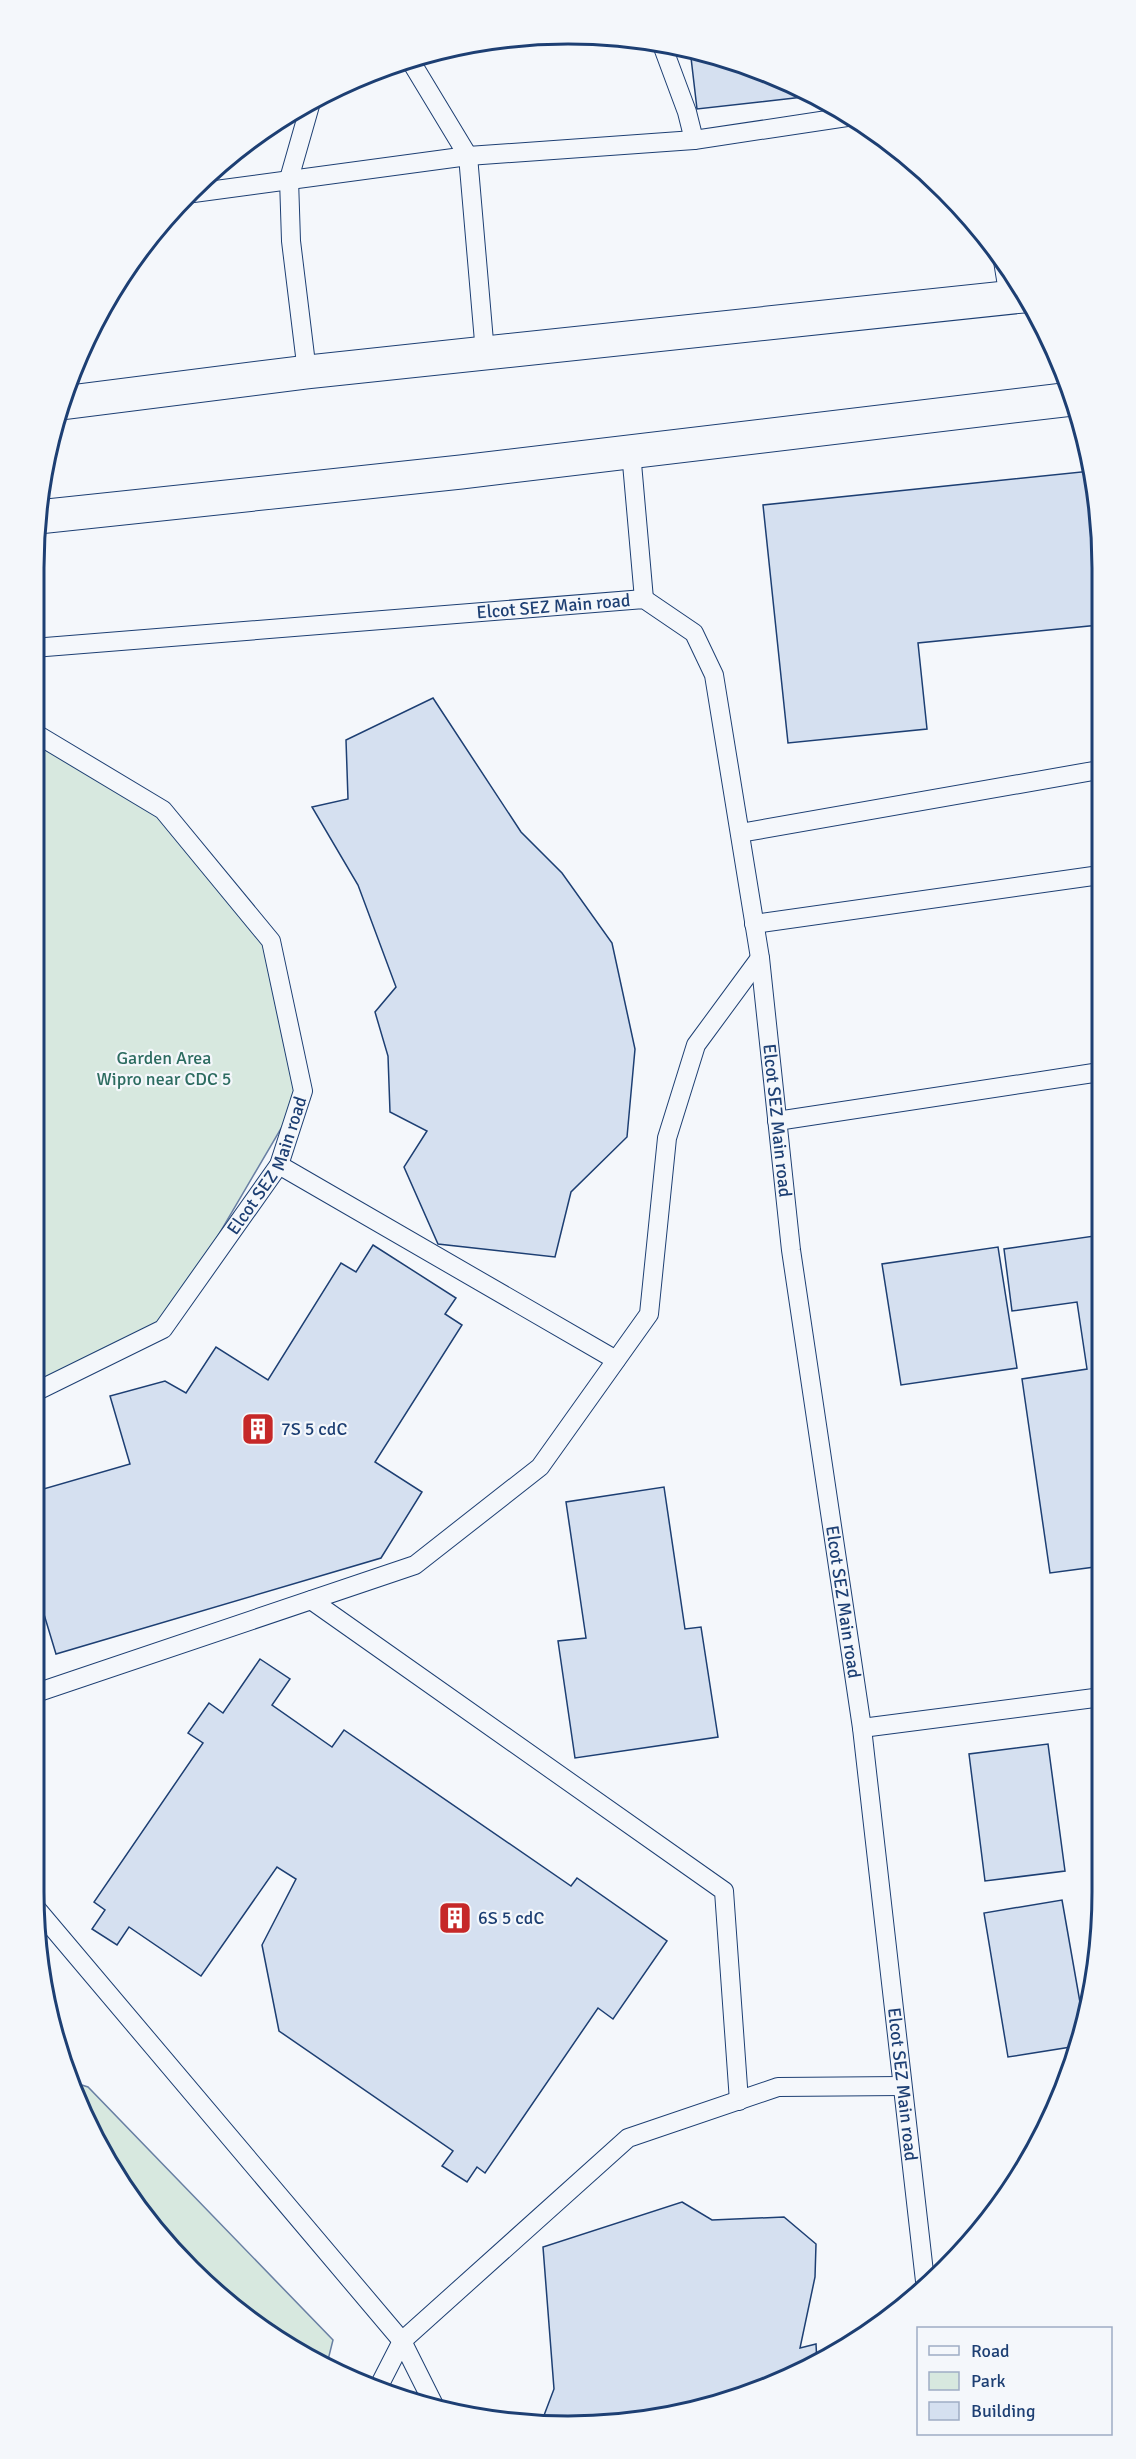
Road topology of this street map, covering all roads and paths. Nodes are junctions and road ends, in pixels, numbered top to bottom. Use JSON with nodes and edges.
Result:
{"nodes":[{"id":1,"x":665,"y":53,"type":"edge"},
{"id":2,"x":414,"y":66,"type":"edge"},
{"id":3,"x":308,"y":113,"type":"edge"},
{"id":4,"x":837,"y":118,"type":"edge"},
{"id":5,"x":694,"y":140,"type":"junction"},
{"id":6,"x":468,"y":156,"type":"junction"},
{"id":7,"x":289,"y":179,"type":"junction"},
{"id":8,"x":203,"y":192,"type":"edge"},
{"id":9,"x":1016,"y":297,"type":"edge"},
{"id":10,"x":485,"y":353,"type":"junction"},
{"id":11,"x":307,"y":372,"type":"junction"},
{"id":12,"x":1065,"y":400,"type":"edge"},
{"id":13,"x":70,"y":402,"type":"edge"},
{"id":14,"x":631,"y":452,"type":"junction"},
{"id":15,"x":47,"y":516,"type":"edge"},
{"id":16,"x":644,"y":599,"type":"junction"},
{"id":17,"x":44,"y":647,"type":"edge"},
{"id":18,"x":44,"y":739,"type":"edge"},
{"id":19,"x":1092,"y":771,"type":"edge"},
{"id":20,"x":740,"y":833,"type":"junction"},
{"id":21,"x":1092,"y":876,"type":"edge"},
{"id":22,"x":754,"y":924,"type":"junction"},
{"id":23,"x":760,"y":958,"type":"junction"},
{"id":24,"x":1092,"y":1073,"type":"edge"},
{"id":25,"x":777,"y":1121,"type":"junction"},
{"id":26,"x":279,"y":1165,"type":"junction"},
{"id":27,"x":616,"y":1360,"type":"junction"},
{"id":28,"x":44,"y":1388,"type":"edge"},
{"id":29,"x":311,"y":1600,"type":"junction"},
{"id":30,"x":44,"y":1690,"type":"edge"},
{"id":31,"x":1092,"y":1698,"type":"edge"},
{"id":32,"x":862,"y":1728,"type":"junction"},
{"id":33,"x":45,"y":1918,"type":"edge"},
{"id":34,"x":902,"y":2086,"type":"junction"},
{"id":35,"x":739,"y":2101,"type":"junction"},
{"id":36,"x":924,"y":2275,"type":"edge"},
{"id":37,"x":402,"y":2342,"type":"junction"},
{"id":38,"x":381,"y":2381,"type":"edge"},
{"id":39,"x":430,"y":2397,"type":"edge"}],
"edges":[{"from":1,"to":5,"type":"lane"},
{"from":2,"to":6,"type":"lane"},
{"from":3,"to":7,"type":"lane"},
{"from":4,"to":5,"type":"lane"},
{"from":5,"to":6,"type":"lane"},
{"from":6,"to":7,"type":"lane"},
{"from":6,"to":10,"type":"lane"},
{"from":7,"to":8,"type":"lane"},
{"from":7,"to":11,"type":"lane"},
{"from":9,"to":10,"type":"street"},
{"from":10,"to":11,"type":"street"},
{"from":11,"to":13,"type":"street"},
{"from":12,"to":14,"type":"street"},
{"from":14,"to":15,"type":"street"},
{"from":14,"to":16,"type":"lane"},
{"from":16,"to":17,"type":"lane","name":"Elcot SEZ Main road"},
{"from":16,"to":20,"type":"lane","name":"Elcot SEZ Main road"},
{"from":18,"to":26,"type":"lane","name":"Elcot SEZ Main road"},
{"from":19,"to":20,"type":"lane"},
{"from":20,"to":22,"type":"lane","name":"Elcot SEZ Main road"},
{"from":21,"to":22,"type":"lane"},
{"from":22,"to":23,"type":"lane","name":"Elcot SEZ Main road"},
{"from":23,"to":25,"type":"lane","name":"Elcot SEZ Main road"},
{"from":23,"to":27,"type":"lane"},
{"from":24,"to":25,"type":"lane"},
{"from":25,"to":32,"type":"lane","name":"Elcot SEZ Main road"},
{"from":26,"to":27,"type":"lane"},
{"from":26,"to":28,"type":"lane","name":"Elcot SEZ Main road"},
{"from":27,"to":29,"type":"lane"},
{"from":29,"to":30,"type":"lane"},
{"from":29,"to":35,"type":"lane"},
{"from":31,"to":32,"type":"lane"},
{"from":32,"to":34,"type":"lane","name":"Elcot SEZ Main road"},
{"from":33,"to":37,"type":"lane"},
{"from":34,"to":35,"type":"lane"},
{"from":34,"to":36,"type":"lane","name":"Elcot SEZ Main road"},
{"from":35,"to":37,"type":"lane"},
{"from":37,"to":38,"type":"lane"},
{"from":37,"to":39,"type":"lane"}]}
